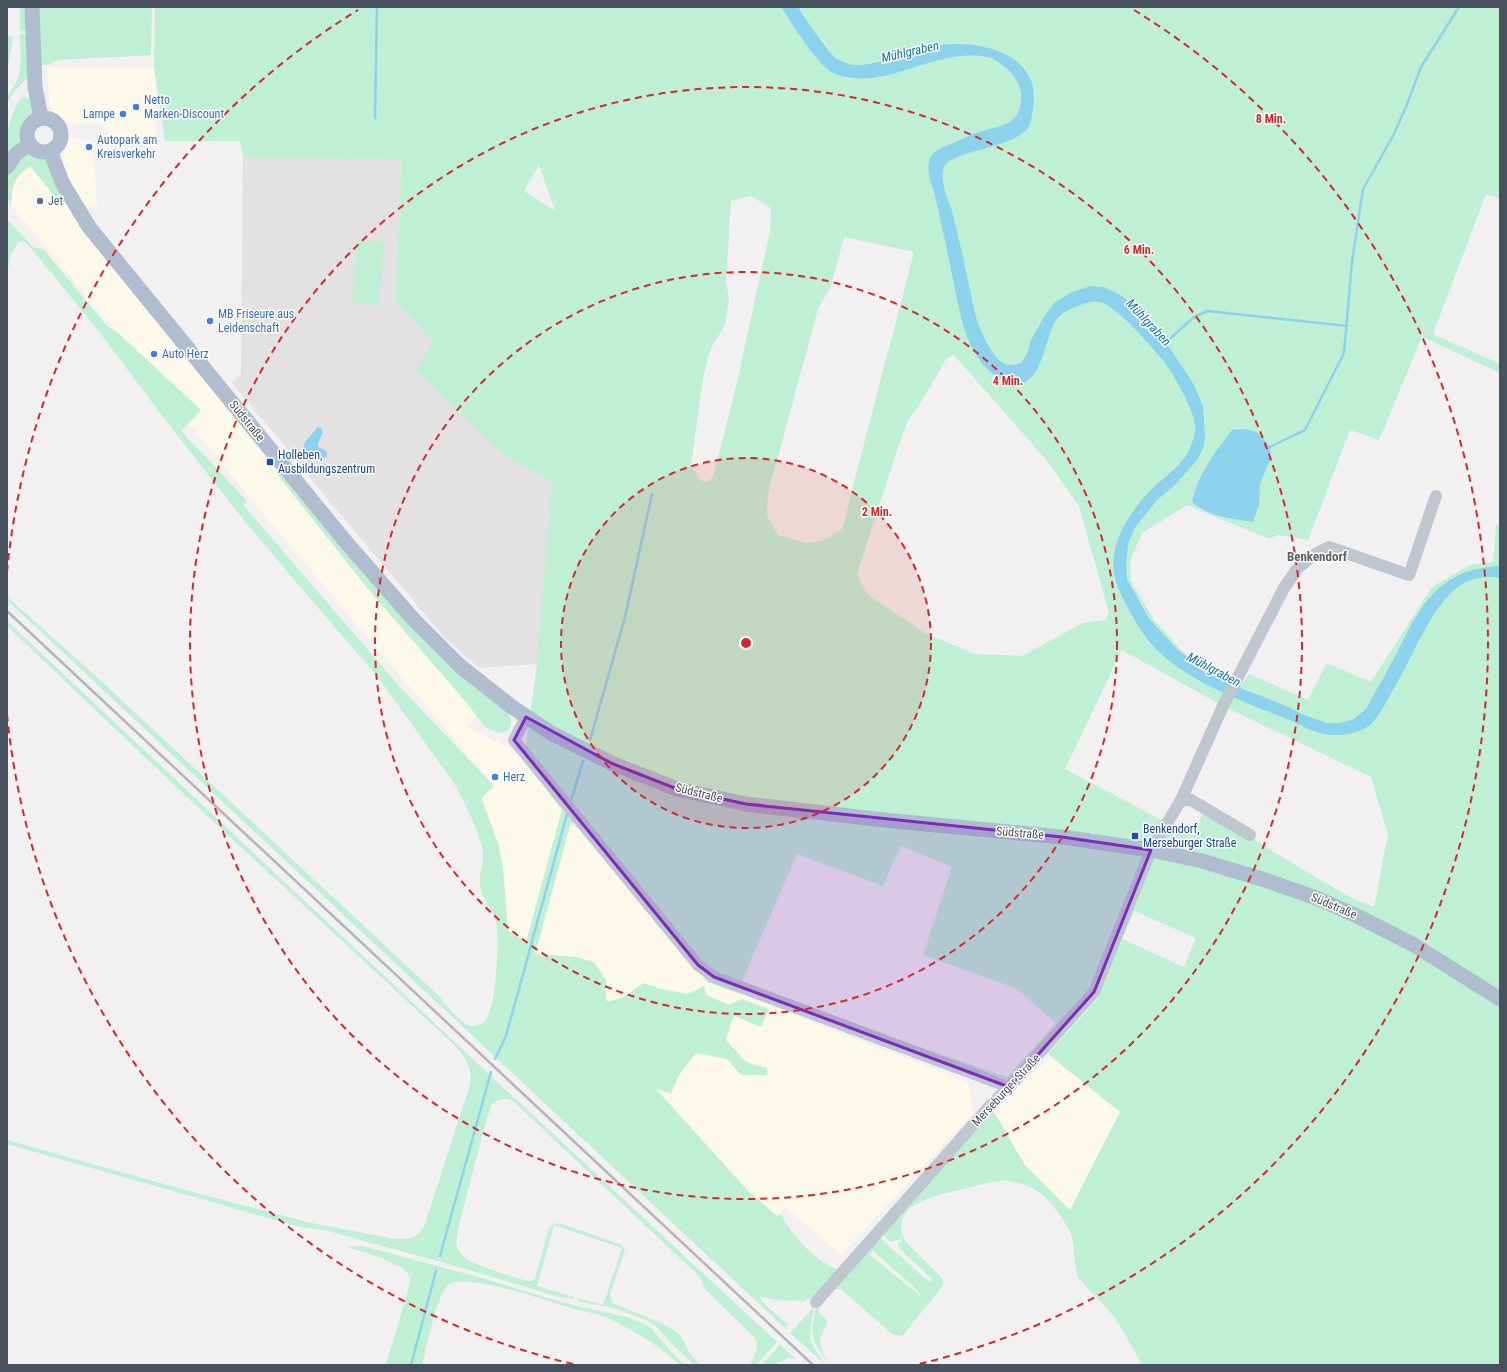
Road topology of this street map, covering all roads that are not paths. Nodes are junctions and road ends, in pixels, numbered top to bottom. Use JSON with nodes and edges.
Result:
{"nodes":[{"id":1,"x":32,"y":7,"type":"edge"},
{"id":2,"x":41,"y":118,"type":"junction"},
{"id":3,"x":30,"y":144,"type":"junction"},
{"id":4,"x":50,"y":151,"type":"junction"},
{"id":5,"x":7,"y":167,"type":"edge"},
{"id":6,"x":1436,"y":496,"type":"dead end"},
{"id":7,"x":526,"y":717,"type":"junction"},
{"id":8,"x":1180,"y":800,"type":"junction"},
{"id":9,"x":1250,"y":835,"type":"dead end"},
{"id":10,"x":1151,"y":850,"type":"junction"},
{"id":11,"x":1500,"y":999,"type":"edge"},
{"id":12,"x":1009,"y":1088,"type":"junction"},
{"id":13,"x":816,"y":1302,"type":"dead end"}],
"edges":[{"from":1,"to":2,"type":"main road"},
{"from":2,"to":3,"type":"main road"},
{"from":2,"to":4,"type":"main road"},
{"from":3,"to":4,"type":"main road"},
{"from":3,"to":5,"type":"main road"},
{"from":4,"to":7,"type":"main road","name":"Südstraße"},
{"from":6,"to":8,"type":"street","name":"Merseburger Straße"},
{"from":7,"to":10,"type":"main road","name":"Südstraße"},
{"from":7,"to":12,"type":"street"},
{"from":8,"to":9,"type":"street"},
{"from":8,"to":10,"type":"street","name":"Merseburger Straße"},
{"from":10,"to":11,"type":"main road","name":"Südstraße"},
{"from":10,"to":12,"type":"street","name":"Merseburger Straße"},
{"from":12,"to":13,"type":"street","name":"Merseburger Straße"}]}
